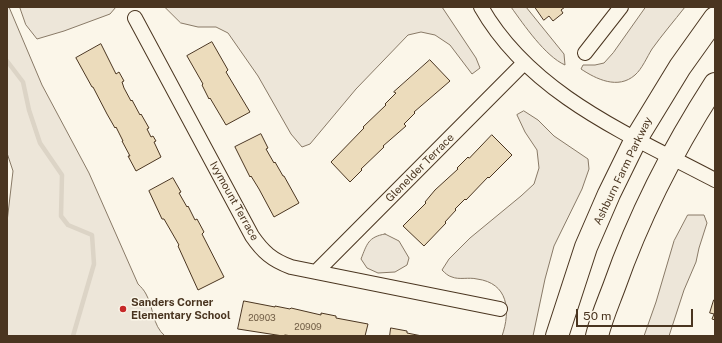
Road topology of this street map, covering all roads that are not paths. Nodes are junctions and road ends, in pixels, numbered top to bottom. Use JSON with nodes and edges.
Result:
{"nodes":[{"id":1,"x":481,"y":7,"type":"edge"},
{"id":2,"x":621,"y":7,"type":"edge"},
{"id":3,"x":135,"y":18,"type":"dead end"},
{"id":4,"x":715,"y":18,"type":"edge"},
{"id":5,"x":585,"y":53,"type":"dead end"},
{"id":6,"x":524,"y":63,"type":"junction"},
{"id":7,"x":715,"y":84,"type":"edge"},
{"id":8,"x":636,"y":139,"type":"junction"},
{"id":9,"x":671,"y":157,"type":"junction"},
{"id":10,"x":715,"y":180,"type":"edge"},
{"id":11,"x":316,"y":272,"type":"junction"},
{"id":12,"x":500,"y":309,"type":"dead end"},
{"id":13,"x":557,"y":336,"type":"edge"},
{"id":14,"x":597,"y":336,"type":"edge"}],
"edges":[{"from":1,"to":6,"type":"street"},
{"from":2,"to":5,"type":"street"},
{"from":3,"to":11,"type":"street","name":"Ivymount Terrace"},
{"from":4,"to":8,"type":"main road","name":"Ashburn Farm Parkway"},
{"from":6,"to":8,"type":"street"},
{"from":6,"to":11,"type":"street","name":"Glenelder Terrace"},
{"from":7,"to":9,"type":"main road"},
{"from":8,"to":9,"type":"street"},
{"from":8,"to":13,"type":"main road","name":"Ashburn Farm Parkway"},
{"from":9,"to":10,"type":"street"},
{"from":9,"to":14,"type":"main road"},
{"from":11,"to":12,"type":"street","name":"Ivymount Terrace"}]}
